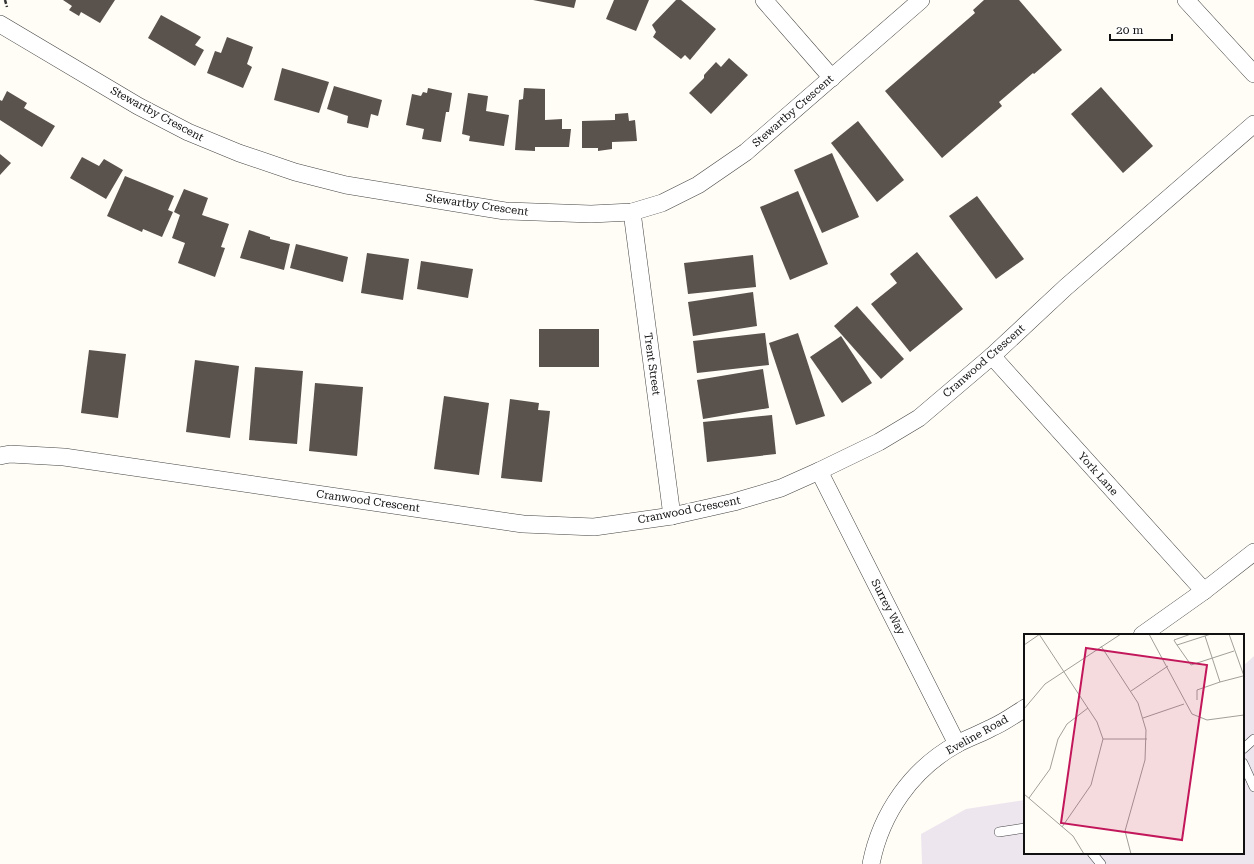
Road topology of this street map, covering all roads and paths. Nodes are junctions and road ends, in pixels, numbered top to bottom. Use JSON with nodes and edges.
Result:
{"nodes":[{"id":1,"x":764,"y":0,"type":"edge"},
{"id":2,"x":921,"y":0,"type":"edge"},
{"id":3,"x":1186,"y":0,"type":"edge"},
{"id":4,"x":0,"y":24,"type":"edge"},
{"id":5,"x":1254,"y":74,"type":"edge"},
{"id":6,"x":832,"y":78,"type":"junction"},
{"id":7,"x":1254,"y":124,"type":"edge"},
{"id":8,"x":632,"y":212,"type":"junction"},
{"id":9,"x":992,"y":356,"type":"junction"},
{"id":10,"x":0,"y":456,"type":"edge"},
{"id":11,"x":819,"y":471,"type":"junction"},
{"id":12,"x":672,"y":516,"type":"junction"},
{"id":13,"x":1254,"y":552,"type":"edge"},
{"id":14,"x":1204,"y":591,"type":"junction"},
{"id":15,"x":1143,"y":634,"type":"edge"},
{"id":16,"x":1024,"y":709,"type":"edge"},
{"id":17,"x":1254,"y":739,"type":"edge"},
{"id":18,"x":957,"y":744,"type":"junction"},
{"id":19,"x":1244,"y":748,"type":"edge"},
{"id":20,"x":1244,"y":765,"type":"edge"},
{"id":21,"x":1254,"y":787,"type":"edge"},
{"id":22,"x":1024,"y":828,"type":"edge"},
{"id":23,"x":999,"y":832,"type":"dead end"},
{"id":24,"x":1093,"y":854,"type":"edge"},
{"id":25,"x":870,"y":864,"type":"edge"},
{"id":26,"x":1101,"y":864,"type":"edge"}],
"edges":[{"from":1,"to":6,"type":"street"},
{"from":2,"to":6,"type":"street","name":"Stewartby Crescent"},
{"from":3,"to":5,"type":"street"},
{"from":4,"to":8,"type":"street","name":"Stewartby Crescent"},
{"from":6,"to":8,"type":"street","name":"Stewartby Crescent"},
{"from":7,"to":9,"type":"street","name":"Cranwood Crescent"},
{"from":8,"to":12,"type":"street","name":"Trent Street"},
{"from":9,"to":11,"type":"street","name":"Cranwood Crescent"},
{"from":9,"to":14,"type":"street","name":"York Lane"},
{"from":10,"to":12,"type":"street","name":"Cranwood Crescent"},
{"from":11,"to":12,"type":"street","name":"Cranwood Crescent"},
{"from":11,"to":18,"type":"street","name":"Surrey Way"},
{"from":13,"to":14,"type":"street"},
{"from":14,"to":15,"type":"street"},
{"from":16,"to":18,"type":"street","name":"Eveline Road"},
{"from":17,"to":19,"type":"lane"},
{"from":18,"to":25,"type":"street","name":"Eveline Road"},
{"from":20,"to":21,"type":"lane"},
{"from":22,"to":23,"type":"lane"},
{"from":24,"to":26,"type":"lane"}]}
